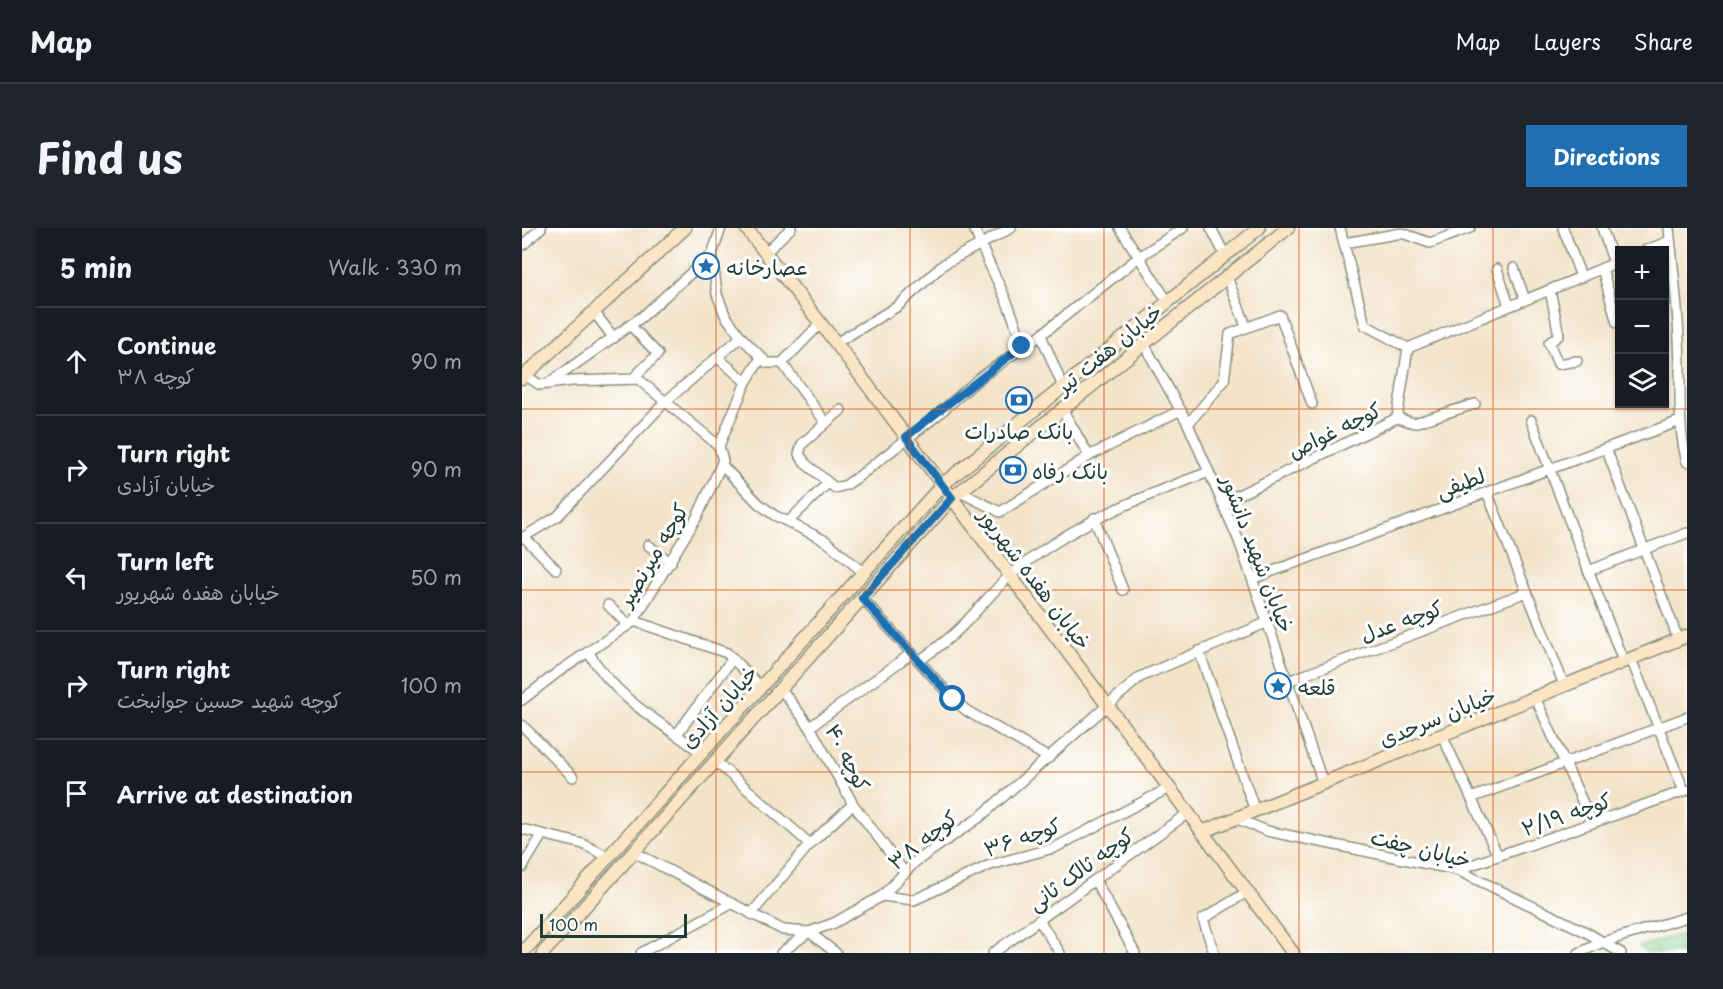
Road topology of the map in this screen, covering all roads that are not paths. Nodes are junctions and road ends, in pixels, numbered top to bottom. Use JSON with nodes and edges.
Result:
{"nodes":[{"id":1,"x":541,"y":228,"type":"edge"},
{"id":2,"x":685,"y":228,"type":"edge"},
{"id":3,"x":722,"y":228,"type":"edge"},
{"id":4,"x":746,"y":228,"type":"edge"},
{"id":5,"x":791,"y":228,"type":"edge"},
{"id":6,"x":974,"y":228,"type":"edge"},
{"id":7,"x":1011,"y":228,"type":"edge"},
{"id":8,"x":1120,"y":228,"type":"edge"},
{"id":9,"x":1183,"y":228,"type":"edge"},
{"id":10,"x":1211,"y":228,"type":"edge"},
{"id":11,"x":1259,"y":228,"type":"edge"},
{"id":12,"x":1288,"y":228,"type":"edge"},
{"id":13,"x":1340,"y":228,"type":"edge"},
{"id":14,"x":1470,"y":228,"type":"edge"},
{"id":15,"x":1563,"y":228,"type":"edge"},
{"id":16,"x":1602,"y":228,"type":"edge"},
{"id":17,"x":1668,"y":228,"type":"edge"},
{"id":18,"x":1670,"y":240,"type":"junction"},
{"id":19,"x":1344,"y":243,"type":"junction"},
{"id":20,"x":522,"y":245,"type":"edge"},
{"id":21,"x":981,"y":246,"type":"junction"},
{"id":22,"x":1656,"y":246,"type":"edge"},
{"id":23,"x":765,"y":253,"type":"junction"},
{"id":24,"x":712,"y":254,"type":"junction"},
{"id":25,"x":1226,"y":255,"type":"junction"},
{"id":26,"x":1139,"y":257,"type":"junction"},
{"id":27,"x":1615,"y":257,"type":"edge"},
{"id":28,"x":1615,"y":263,"type":"edge"},
{"id":29,"x":1497,"y":268,"type":"dead end"},
{"id":30,"x":1514,"y":268,"type":"dead end"},
{"id":31,"x":1602,"y":268,"type":"junction"},
{"id":32,"x":1227,"y":277,"type":"junction"},
{"id":33,"x":1581,"y":277,"type":"junction"},
{"id":34,"x":1550,"y":290,"type":"junction"},
{"id":35,"x":1525,"y":300,"type":"junction"},
{"id":36,"x":1168,"y":302,"type":"junction"},
{"id":37,"x":1509,"y":306,"type":"junction"},
{"id":38,"x":594,"y":312,"type":"junction"},
{"id":39,"x":1615,"y":316,"type":"edge"},
{"id":40,"x":821,"y":323,"type":"junction"},
{"id":41,"x":632,"y":326,"type":"junction"},
{"id":42,"x":1246,"y":326,"type":"junction"},
{"id":43,"x":1135,"y":329,"type":"junction"},
{"id":44,"x":1041,"y":335,"type":"junction"},
{"id":45,"x":614,"y":338,"type":"junction"},
{"id":46,"x":741,"y":338,"type":"junction"},
{"id":47,"x":1683,"y":340,"type":"edge"},
{"id":48,"x":836,"y":344,"type":"junction"},
{"id":49,"x":1144,"y":344,"type":"junction"},
{"id":50,"x":1022,"y":346,"type":"junction"},
{"id":51,"x":1408,"y":348,"type":"junction"},
{"id":52,"x":717,"y":357,"type":"junction"},
{"id":53,"x":761,"y":358,"type":"junction"},
{"id":54,"x":1577,"y":361,"type":"dead end"},
{"id":55,"x":782,"y":363,"type":"junction"},
{"id":56,"x":523,"y":376,"type":"edge"},
{"id":57,"x":632,"y":379,"type":"junction"},
{"id":58,"x":746,"y":382,"type":"junction"},
{"id":59,"x":547,"y":384,"type":"junction"},
{"id":60,"x":1063,"y":387,"type":"junction"},
{"id":61,"x":664,"y":402,"type":"junction"},
{"id":62,"x":1312,"y":404,"type":"dead end"},
{"id":63,"x":1475,"y":404,"type":"dead end"},
{"id":64,"x":1062,"y":409,"type":"junction"},
{"id":65,"x":841,"y":410,"type":"dead end"},
{"id":66,"x":1181,"y":410,"type":"junction"},
{"id":67,"x":1398,"y":418,"type":"junction"},
{"id":68,"x":1531,"y":420,"type":"dead end"},
{"id":69,"x":1680,"y":421,"type":"junction"},
{"id":70,"x":826,"y":423,"type":"junction"},
{"id":71,"x":1188,"y":424,"type":"junction"},
{"id":72,"x":906,"y":437,"type":"junction"},
{"id":73,"x":719,"y":446,"type":"junction"},
{"id":74,"x":1606,"y":448,"type":"junction"},
{"id":75,"x":982,"y":453,"type":"junction"},
{"id":76,"x":1089,"y":456,"type":"junction"},
{"id":77,"x":1687,"y":462,"type":"edge"},
{"id":78,"x":721,"y":464,"type":"junction"},
{"id":79,"x":992,"y":466,"type":"junction"},
{"id":80,"x":1549,"y":469,"type":"junction"},
{"id":81,"x":1209,"y":472,"type":"junction"},
{"id":82,"x":828,"y":483,"type":"junction"},
{"id":83,"x":942,"y":485,"type":"junction"},
{"id":84,"x":1487,"y":492,"type":"junction"},
{"id":85,"x":956,"y":495,"type":"junction"},
{"id":86,"x":1222,"y":503,"type":"junction"},
{"id":87,"x":1094,"y":518,"type":"junction"},
{"id":88,"x":911,"y":520,"type":"junction"},
{"id":89,"x":789,"y":521,"type":"junction"},
{"id":90,"x":923,"y":531,"type":"junction"},
{"id":91,"x":1687,"y":533,"type":"edge"},
{"id":92,"x":523,"y":537,"type":"edge"},
{"id":93,"x":648,"y":545,"type":"dead end"},
{"id":94,"x":1644,"y":549,"type":"junction"},
{"id":95,"x":671,"y":563,"type":"junction"},
{"id":96,"x":556,"y":568,"type":"dead end"},
{"id":97,"x":1588,"y":570,"type":"junction"},
{"id":98,"x":864,"y":573,"type":"junction"},
{"id":99,"x":1009,"y":576,"type":"junction"},
{"id":100,"x":1254,"y":578,"type":"junction"},
{"id":101,"x":1123,"y":590,"type":"dead end"},
{"id":102,"x":1527,"y":592,"type":"junction"},
{"id":103,"x":862,"y":598,"type":"junction"},
{"id":104,"x":608,"y":605,"type":"dead end"},
{"id":105,"x":1268,"y":622,"type":"junction"},
{"id":106,"x":631,"y":623,"type":"junction"},
{"id":107,"x":1683,"y":638,"type":"edge"},
{"id":108,"x":1199,"y":651,"type":"junction"},
{"id":109,"x":588,"y":652,"type":"junction"},
{"id":110,"x":912,"y":653,"type":"junction"},
{"id":111,"x":733,"y":658,"type":"junction"},
{"id":112,"x":1627,"y":660,"type":"junction"},
{"id":113,"x":919,"y":662,"type":"junction"},
{"id":114,"x":1288,"y":681,"type":"junction"},
{"id":115,"x":1564,"y":685,"type":"junction"},
{"id":116,"x":762,"y":687,"type":"junction"},
{"id":117,"x":781,"y":689,"type":"junction"},
{"id":118,"x":1535,"y":697,"type":"junction"},
{"id":119,"x":522,"y":700,"type":"edge"},
{"id":120,"x":1108,"y":707,"type":"junction"},
{"id":121,"x":743,"y":708,"type":"junction"},
{"id":122,"x":1687,"y":717,"type":"edge"},
{"id":123,"x":755,"y":718,"type":"junction"},
{"id":124,"x":522,"y":725,"type":"edge"},
{"id":125,"x":810,"y":727,"type":"junction"},
{"id":126,"x":1658,"y":728,"type":"junction"},
{"id":127,"x":677,"y":734,"type":"junction"},
{"id":128,"x":1442,"y":735,"type":"junction"},
{"id":129,"x":702,"y":753,"type":"junction"},
{"id":130,"x":1049,"y":758,"type":"junction"},
{"id":131,"x":716,"y":761,"type":"junction"},
{"id":132,"x":1564,"y":763,"type":"junction"},
{"id":133,"x":573,"y":777,"type":"dead end"},
{"id":134,"x":1323,"y":783,"type":"junction"},
{"id":135,"x":1169,"y":788,"type":"junction"},
{"id":136,"x":1685,"y":791,"type":"edge"},
{"id":137,"x":1471,"y":798,"type":"junction"},
{"id":138,"x":853,"y":804,"type":"junction"},
{"id":139,"x":1255,"y":811,"type":"junction"},
{"id":140,"x":1188,"y":813,"type":"junction"},
{"id":141,"x":1235,"y":818,"type":"junction"},
{"id":142,"x":1592,"y":823,"type":"junction"},
{"id":143,"x":522,"y":829,"type":"edge"},
{"id":144,"x":1202,"y":832,"type":"junction"},
{"id":145,"x":542,"y":835,"type":"junction"},
{"id":146,"x":628,"y":835,"type":"junction"},
{"id":147,"x":810,"y":844,"type":"junction"},
{"id":148,"x":637,"y":849,"type":"junction"},
{"id":149,"x":1498,"y":856,"type":"junction"},
{"id":150,"x":609,"y":857,"type":"junction"},
{"id":151,"x":621,"y":866,"type":"junction"},
{"id":152,"x":522,"y":868,"type":"edge"},
{"id":153,"x":1457,"y":870,"type":"junction"},
{"id":154,"x":904,"y":873,"type":"junction"},
{"id":155,"x":1095,"y":880,"type":"junction"},
{"id":156,"x":1247,"y":892,"type":"junction"},
{"id":157,"x":882,"y":896,"type":"junction"},
{"id":158,"x":731,"y":904,"type":"junction"},
{"id":159,"x":751,"y":914,"type":"junction"},
{"id":160,"x":1687,"y":917,"type":"edge"},
{"id":161,"x":1039,"y":920,"type":"junction"},
{"id":162,"x":809,"y":932,"type":"junction"},
{"id":163,"x":1603,"y":942,"type":"junction"},
{"id":164,"x":522,"y":953,"type":"edge"},
{"id":165,"x":543,"y":953,"type":"edge"},
{"id":166,"x":641,"y":953,"type":"edge"},
{"id":167,"x":781,"y":953,"type":"edge"},
{"id":168,"x":836,"y":953,"type":"edge"},
{"id":169,"x":993,"y":953,"type":"edge"},
{"id":170,"x":1060,"y":953,"type":"edge"},
{"id":171,"x":1134,"y":953,"type":"edge"},
{"id":172,"x":1214,"y":953,"type":"edge"},
{"id":173,"x":1293,"y":953,"type":"edge"},
{"id":174,"x":1579,"y":953,"type":"edge"},
{"id":175,"x":1621,"y":953,"type":"edge"}],
"edges":[{"from":1,"to":20,"type":"street"},
{"from":2,"to":38,"type":"street"},
{"from":3,"to":24,"type":"street"},
{"from":4,"to":23,"type":"street","name":"خیابان هفده شهریور"},
{"from":5,"to":23,"type":"street"},
{"from":6,"to":21,"type":"street"},
{"from":7,"to":21,"type":"street"},
{"from":8,"to":26,"type":"street"},
{"from":9,"to":26,"type":"street"},
{"from":10,"to":25,"type":"street"},
{"from":11,"to":25,"type":"street","name":"خیابان هفت تیر"},
{"from":12,"to":32,"type":"street","name":"خیابان هفت تیر"},
{"from":13,"to":19,"type":"street"},
{"from":14,"to":19,"type":"street"},
{"from":15,"to":33,"type":"street"},
{"from":16,"to":27,"type":"street"},
{"from":17,"to":18,"type":"street"},
{"from":18,"to":22,"type":"street"},
{"from":18,"to":47,"type":"street"},
{"from":19,"to":51,"type":"street"},
{"from":21,"to":48,"type":"street"},
{"from":21,"to":50,"type":"street"},
{"from":23,"to":40,"type":"street","name":"خیابان هفده شهریور"},
{"from":24,"to":41,"type":"street"},
{"from":24,"to":46,"type":"street"},
{"from":25,"to":36,"type":"street","name":"خیابان هفت تیر"},
{"from":26,"to":36,"type":"street"},
{"from":26,"to":44,"type":"street"},
{"from":28,"to":31,"type":"street"},
{"from":29,"to":37,"type":"street"},
{"from":30,"to":35,"type":"street"},
{"from":31,"to":33,"type":"street"},
{"from":31,"to":39,"type":"street"},
{"from":32,"to":42,"type":"street"},
{"from":32,"to":49,"type":"street","name":"خیابان هفت تیر"},
{"from":33,"to":34,"type":"street"},
{"from":34,"to":35,"type":"street"},
{"from":34,"to":54,"type":"street"},
{"from":35,"to":37,"type":"street"},
{"from":36,"to":43,"type":"street","name":"خیابان هفت تیر"},
{"from":37,"to":51,"type":"street"},
{"from":38,"to":45,"type":"street"},
{"from":38,"to":56,"type":"street"},
{"from":40,"to":48,"type":"street","name":"خیابان هفده شهریور"},
{"from":40,"to":55,"type":"street"},
{"from":41,"to":45,"type":"street"},
{"from":41,"to":57,"type":"street"},
{"from":42,"to":62,"type":"street"},
{"from":42,"to":71,"type":"street"},
{"from":43,"to":49,"type":"street"},
{"from":43,"to":60,"type":"street","name":"خیابان هفت تیر"},
{"from":44,"to":50,"type":"street"},
{"from":44,"to":60,"type":"street"},
{"from":45,"to":59,"type":"street"},
{"from":46,"to":52,"type":"street"},
{"from":46,"to":53,"type":"street"},
{"from":47,"to":69,"type":"street"},
{"from":48,"to":72,"type":"street","name":"خیابان هفده شهریور"},
{"from":49,"to":64,"type":"street","name":"خیابان هفت تیر"},
{"from":49,"to":66,"type":"street","name":"خیابان شهید دانشور"},
{"from":50,"to":72,"type":"street"},
{"from":51,"to":67,"type":"street","name":"کوچه غواص"},
{"from":52,"to":58,"type":"street"},
{"from":52,"to":61,"type":"street"},
{"from":53,"to":55,"type":"street"},
{"from":53,"to":58,"type":"street"},
{"from":55,"to":70,"type":"street"},
{"from":56,"to":59,"type":"street"},
{"from":57,"to":59,"type":"street"},
{"from":57,"to":61,"type":"street"},
{"from":58,"to":73,"type":"street"},
{"from":60,"to":75,"type":"street","name":"خیابان هفت تیر"},
{"from":61,"to":73,"type":"street"},
{"from":61,"to":92,"type":"street"},
{"from":63,"to":67,"type":"street"},
{"from":64,"to":76,"type":"street"},
{"from":64,"to":79,"type":"street","name":"خیابان هفت تیر"},
{"from":65,"to":70,"type":"street"},
{"from":66,"to":71,"type":"street","name":"خیابان شهید دانشور"},
{"from":66,"to":76,"type":"street"},
{"from":67,"to":86,"type":"street","name":"کوچه غواص"},
{"from":68,"to":80,"type":"street"},
{"from":69,"to":74,"type":"street","name":"لطیفی"},
{"from":69,"to":77,"type":"street"},
{"from":70,"to":82,"type":"street"},
{"from":71,"to":81,"type":"street","name":"خیابان شهید دانشور"},
{"from":72,"to":82,"type":"street"},
{"from":72,"to":83,"type":"street","name":"خیابان هفده شهریور"},
{"from":73,"to":78,"type":"street"},
{"from":74,"to":80,"type":"street","name":"لطیفی"},
{"from":74,"to":94,"type":"street"},
{"from":75,"to":79,"type":"street"},
{"from":75,"to":83,"type":"street","name":"خیابان هفت تیر"},
{"from":76,"to":85,"type":"street"},
{"from":78,"to":89,"type":"street"},
{"from":78,"to":95,"type":"street","name":"کوچه میرنصیر"},
{"from":79,"to":85,"type":"street","name":"خیابان هفت تیر"},
{"from":80,"to":84,"type":"street","name":"لطیفی"},
{"from":80,"to":97,"type":"street"},
{"from":81,"to":86,"type":"street","name":"خیابان شهید دانشور"},
{"from":81,"to":87,"type":"street"},
{"from":82,"to":89,"type":"street"},
{"from":83,"to":85,"type":"street","name":"خیابان هفده شهریور"},
{"from":83,"to":88,"type":"street","name":"خیابان آزادی"},
{"from":84,"to":100,"type":"street","name":"لطیفی"},
{"from":84,"to":102,"type":"street"},
{"from":85,"to":90,"type":"street","name":"خیابان آزادی"},
{"from":85,"to":99,"type":"street","name":"خیابان هفده شهریور"},
{"from":86,"to":100,"type":"street","name":"خیابان شهید دانشور"},
{"from":87,"to":99,"type":"street"},
{"from":87,"to":101,"type":"street"},
{"from":88,"to":90,"type":"street"},
{"from":88,"to":98,"type":"street","name":"خیابان آزادی"},
{"from":89,"to":98,"type":"street"},
{"from":90,"to":103,"type":"street","name":"خیابان آزادی"},
{"from":91,"to":94,"type":"street"},
{"from":92,"to":96,"type":"street"},
{"from":93,"to":95,"type":"street"},
{"from":94,"to":97,"type":"street"},
{"from":94,"to":107,"type":"street"},
{"from":95,"to":106,"type":"street","name":"کوچه میرنصیر"},
{"from":97,"to":112,"type":"street"},
{"from":98,"to":116,"type":"street","name":"خیابان آزادی"},
{"from":99,"to":113,"type":"street"},
{"from":99,"to":120,"type":"street","name":"خیابان هفده شهریور"},
{"from":100,"to":105,"type":"street","name":"خیابان شهید دانشور"},
{"from":102,"to":114,"type":"street","name":"کوچه عدل"},
{"from":102,"to":115,"type":"street"},
{"from":103,"to":110,"type":"street"},
{"from":103,"to":117,"type":"street","name":"خیابان آزادی"},
{"from":104,"to":106,"type":"street"},
{"from":105,"to":108,"type":"street","name":"کوچه ۳۸"},
{"from":105,"to":114,"type":"street","name":"خیابان شهید دانشور"},
{"from":106,"to":109,"type":"street","name":"کوچه میرنصیر"},
{"from":106,"to":111,"type":"street"},
{"from":107,"to":112,"type":"street","name":"خیابان سرحدی"},
{"from":108,"to":120,"type":"street","name":"کوچه ۳۸"},
{"from":108,"to":139,"type":"street"},
{"from":109,"to":119,"type":"street","name":"کوچه میرنصیر"},
{"from":109,"to":127,"type":"street"},
{"from":110,"to":113,"type":"street"},
{"from":110,"to":125,"type":"street","name":"کوچه ۴۰"},
{"from":111,"to":116,"type":"street"},
{"from":111,"to":127,"type":"street"},
{"from":112,"to":115,"type":"street","name":"خیابان سرحدی"},
{"from":112,"to":126,"type":"street"},
{"from":113,"to":130,"type":"street"},
{"from":114,"to":134,"type":"street","name":"خیابان شهید دانشور"},
{"from":115,"to":118,"type":"street","name":"خیابان سرحدی"},
{"from":116,"to":121,"type":"street","name":"خیابان آزادی"},
{"from":117,"to":123,"type":"street","name":"خیابان آزادی"},
{"from":117,"to":125,"type":"street"},
{"from":118,"to":128,"type":"street","name":"خیابان سرحدی"},
{"from":118,"to":132,"type":"street"},
{"from":120,"to":130,"type":"street","name":"کوچه ۳۸"},
{"from":120,"to":135,"type":"street","name":"خیابان هفده شهریور"},
{"from":121,"to":123,"type":"street"},
{"from":121,"to":129,"type":"street","name":"خیابان آزادی"},
{"from":122,"to":126,"type":"street"},
{"from":123,"to":131,"type":"street","name":"خیابان آزادی"},
{"from":124,"to":133,"type":"street"},
{"from":125,"to":138,"type":"street","name":"کوچه ۴۰"},
{"from":126,"to":132,"type":"street"},
{"from":126,"to":136,"type":"street"},
{"from":127,"to":129,"type":"street"},
{"from":128,"to":134,"type":"street","name":"خیابان سرحدی"},
{"from":128,"to":137,"type":"street"},
{"from":129,"to":146,"type":"street","name":"خیابان آزادی"},
{"from":130,"to":154,"type":"street","name":"کوچه ۳۸"},
{"from":131,"to":147,"type":"street"},
{"from":131,"to":148,"type":"street","name":"خیابان آزادی"},
{"from":132,"to":137,"type":"street"},
{"from":132,"to":142,"type":"street"},
{"from":134,"to":139,"type":"street","name":"خیابان سرحدی"},
{"from":135,"to":140,"type":"street","name":"خیابان هفده شهریور"},
{"from":135,"to":157,"type":"street","name":"کوچه ۳۶"},
{"from":136,"to":142,"type":"street","name":"کوچه ۲/۱۹"},
{"from":137,"to":149,"type":"street"},
{"from":138,"to":147,"type":"street"},
{"from":138,"to":154,"type":"street","name":"کوچه ۴۰"},
{"from":139,"to":141,"type":"street","name":"خیابان سرحدی"},
{"from":140,"to":144,"type":"street","name":"خیابان هفده شهریور"},
{"from":140,"to":155,"type":"street","name":"کوچه ثالک ثانی"},
{"from":141,"to":144,"type":"street","name":"خیابان سرحدی"},
{"from":141,"to":153,"type":"street","name":"خیابان چفت"},
{"from":142,"to":149,"type":"street","name":"کوچه ۲/۱۹"},
{"from":143,"to":145,"type":"street"},
{"from":144,"to":156,"type":"street","name":"خیابان هفده شهریور"},
{"from":145,"to":150,"type":"street"},
{"from":145,"to":152,"type":"street"},
{"from":146,"to":148,"type":"street"},
{"from":146,"to":150,"type":"street","name":"خیابان آزادی"},
{"from":147,"to":159,"type":"street"},
{"from":148,"to":151,"type":"street","name":"خیابان آزادی"},
{"from":148,"to":158,"type":"street"},
{"from":149,"to":153,"type":"street","name":"کوچه ۲/۱۹"},
{"from":150,"to":151,"type":"street"},
{"from":150,"to":164,"type":"street","name":"خیابان آزادی"},
{"from":151,"to":165,"type":"street","name":"خیابان آزادی"},
{"from":153,"to":163,"type":"street","name":"خیابان چفت"},
{"from":154,"to":157,"type":"street","name":"کوچه ۳۸"},
{"from":155,"to":161,"type":"street","name":"کوچه ثالک ثانی"},
{"from":155,"to":171,"type":"street"},
{"from":156,"to":172,"type":"street"},
{"from":156,"to":173,"type":"street","name":"خیابان هفده شهریور"},
{"from":157,"to":162,"type":"street","name":"کوچه ۳۸"},
{"from":158,"to":159,"type":"street"},
{"from":158,"to":166,"type":"street"},
{"from":159,"to":162,"type":"street"},
{"from":160,"to":163,"type":"street"},
{"from":161,"to":169,"type":"street","name":"کوچه ثالک ثانی"},
{"from":161,"to":170,"type":"street"},
{"from":162,"to":167,"type":"street"},
{"from":162,"to":168,"type":"street"},
{"from":163,"to":174,"type":"street"},
{"from":163,"to":175,"type":"street","name":"خیابان چفت"}]}
